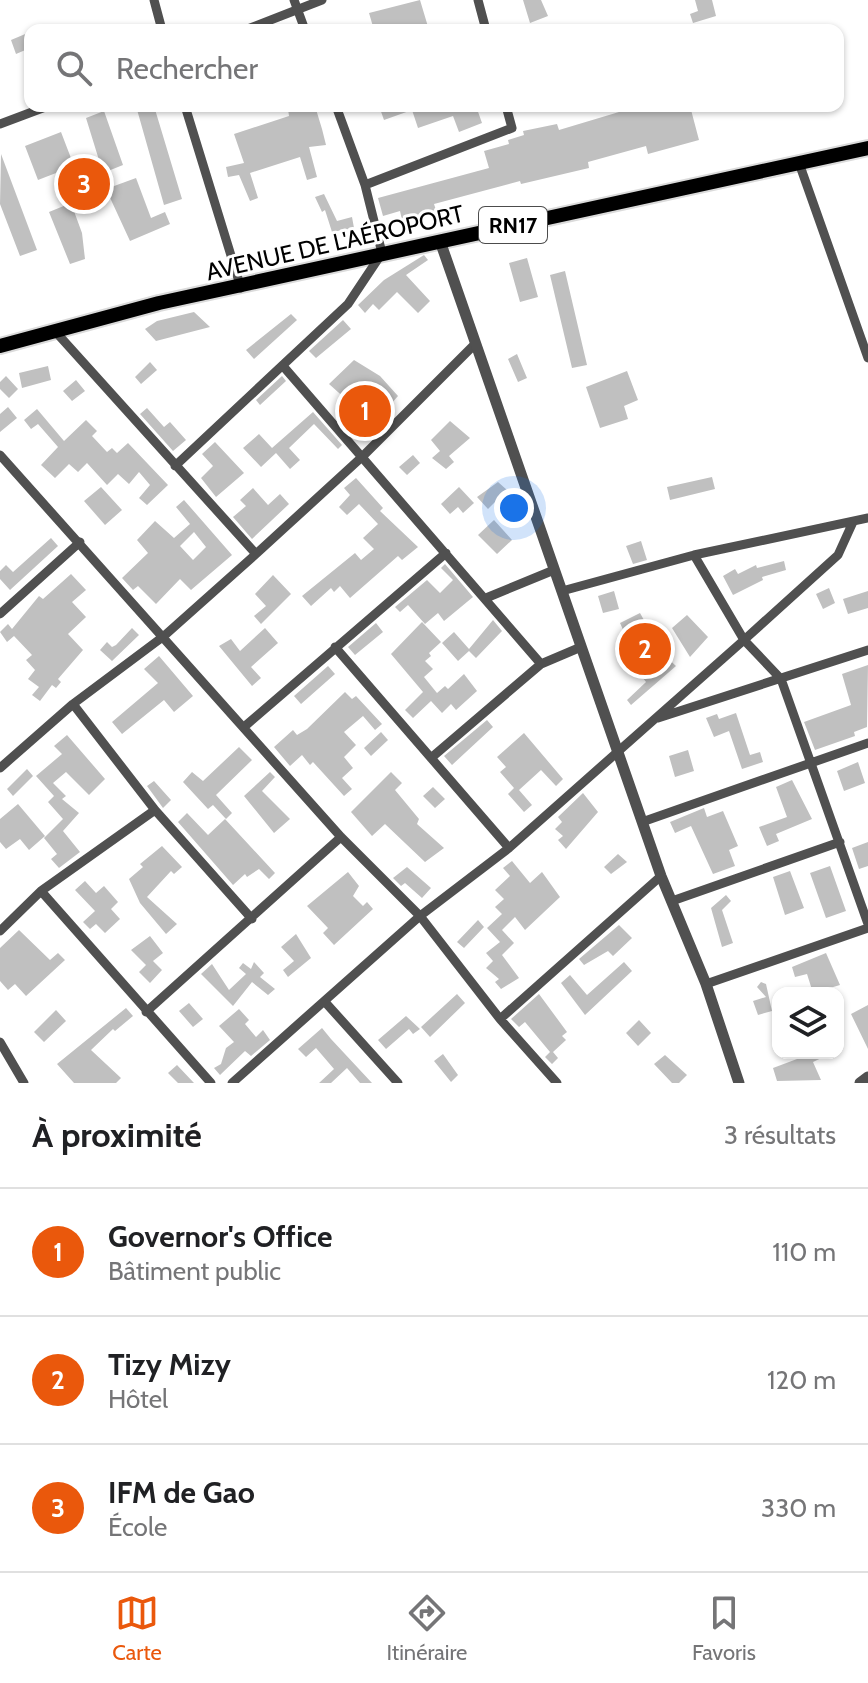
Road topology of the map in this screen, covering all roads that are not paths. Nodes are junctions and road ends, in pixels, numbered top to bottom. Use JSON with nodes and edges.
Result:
{"nodes":[{"id":1,"x":154,"y":0,"type":"edge"},
{"id":2,"x":322,"y":0,"type":"edge"},
{"id":3,"x":478,"y":0,"type":"edge"},
{"id":4,"x":295,"y":5,"type":"edge"},
{"id":5,"x":160,"y":24,"type":"edge"},
{"id":6,"x":257,"y":24,"type":"edge"},
{"id":7,"x":303,"y":24,"type":"edge"},
{"id":8,"x":484,"y":24,"type":"edge"},
{"id":9,"x":32,"y":112,"type":"edge"},
{"id":10,"x":187,"y":112,"type":"edge"},
{"id":11,"x":338,"y":112,"type":"edge"},
{"id":12,"x":508,"y":112,"type":"edge"},
{"id":13,"x":0,"y":124,"type":"edge"},
{"id":14,"x":868,"y":148,"type":"edge"},
{"id":15,"x":799,"y":163,"type":"junction"},
{"id":16,"x":365,"y":185,"type":"junction"},
{"id":17,"x":440,"y":241,"type":"junction"},
{"id":18,"x":382,"y":253,"type":"junction"},
{"id":19,"x":241,"y":288,"type":"junction"},
{"id":20,"x":54,"y":330,"type":"junction"},
{"id":21,"x":474,"y":345,"type":"junction"},
{"id":22,"x":0,"y":346,"type":"edge"},
{"id":23,"x":868,"y":358,"type":"edge"},
{"id":24,"x":283,"y":366,"type":"junction"},
{"id":25,"x":0,"y":455,"type":"edge"},
{"id":26,"x":363,"y":456,"type":"junction"},
{"id":27,"x":175,"y":466,"type":"junction"},
{"id":28,"x":868,"y":518,"type":"edge"},
{"id":29,"x":853,"y":522,"type":"junction"},
{"id":30,"x":80,"y":542,"type":"junction"},
{"id":31,"x":446,"y":553,"type":"junction"},
{"id":32,"x":256,"y":554,"type":"junction"},
{"id":33,"x":694,"y":555,"type":"junction"},
{"id":34,"x":554,"y":570,"type":"junction"},
{"id":35,"x":562,"y":591,"type":"junction"},
{"id":36,"x":486,"y":598,"type":"junction"},
{"id":37,"x":0,"y":614,"type":"edge"},
{"id":38,"x":164,"y":636,"type":"junction"},
{"id":39,"x":744,"y":640,"type":"junction"},
{"id":40,"x":335,"y":647,"type":"junction"},
{"id":41,"x":581,"y":647,"type":"junction"},
{"id":42,"x":868,"y":650,"type":"edge"},
{"id":43,"x":541,"y":664,"type":"junction"},
{"id":44,"x":781,"y":679,"type":"junction"},
{"id":45,"x":73,"y":704,"type":"junction"},
{"id":46,"x":655,"y":719,"type":"junction"},
{"id":47,"x":244,"y":727,"type":"junction"},
{"id":48,"x":868,"y":743,"type":"edge"},
{"id":49,"x":618,"y":752,"type":"junction"},
{"id":50,"x":431,"y":758,"type":"junction"},
{"id":51,"x":812,"y":762,"type":"junction"},
{"id":52,"x":0,"y":768,"type":"edge"},
{"id":53,"x":155,"y":810,"type":"junction"},
{"id":54,"x":642,"y":822,"type":"junction"},
{"id":55,"x":341,"y":837,"type":"junction"},
{"id":56,"x":840,"y":842,"type":"junction"},
{"id":57,"x":509,"y":848,"type":"junction"},
{"id":58,"x":661,"y":876,"type":"junction"},
{"id":59,"x":41,"y":891,"type":"junction"},
{"id":60,"x":672,"y":901,"type":"junction"},
{"id":61,"x":420,"y":916,"type":"junction"},
{"id":62,"x":252,"y":919,"type":"junction"},
{"id":63,"x":868,"y":926,"type":"edge"},
{"id":64,"x":0,"y":931,"type":"edge"},
{"id":65,"x":706,"y":984,"type":"junction"},
{"id":66,"x":325,"y":1002,"type":"junction"},
{"id":67,"x":146,"y":1012,"type":"junction"},
{"id":68,"x":500,"y":1019,"type":"junction"},
{"id":69,"x":0,"y":1042,"type":"edge"},
{"id":70,"x":868,"y":1077,"type":"edge"},
{"id":71,"x":24,"y":1083,"type":"edge"},
{"id":72,"x":211,"y":1083,"type":"edge"},
{"id":73,"x":232,"y":1083,"type":"edge"},
{"id":74,"x":398,"y":1083,"type":"edge"},
{"id":75,"x":557,"y":1083,"type":"edge"},
{"id":76,"x":739,"y":1083,"type":"edge"},
{"id":77,"x":860,"y":1083,"type":"edge"}],
"edges":[{"from":1,"to":5,"type":"street"},
{"from":2,"to":4,"type":"street"},
{"from":3,"to":8,"type":"street"},
{"from":4,"to":6,"type":"street"},
{"from":4,"to":7,"type":"street"},
{"from":9,"to":13,"type":"street"},
{"from":10,"to":19,"type":"street"},
{"from":11,"to":16,"type":"street"},
{"from":12,"to":16,"type":"street"},
{"from":14,"to":15,"type":"main road","name":"AVENUE DE L'AÉROPORT","number":"RN17"},
{"from":15,"to":17,"type":"main road","name":"AVENUE DE L'AÉROPORT","number":"RN17"},
{"from":15,"to":23,"type":"street"},
{"from":16,"to":18,"type":"street"},
{"from":17,"to":18,"type":"main road","name":"AVENUE DE L'AÉROPORT","number":"RN17"},
{"from":17,"to":21,"type":"street"},
{"from":18,"to":19,"type":"main road","name":"AVENUE DE L'AÉROPORT","number":"RN17"},
{"from":18,"to":24,"type":"street"},
{"from":19,"to":20,"type":"main road","name":"AVENUE DE L'AÉROPORT","number":"RN17"},
{"from":20,"to":22,"type":"main road","name":"AVENUE DE L'AÉROPORT","number":"RN17"},
{"from":20,"to":27,"type":"street"},
{"from":21,"to":26,"type":"street"},
{"from":21,"to":34,"type":"street"},
{"from":24,"to":26,"type":"street"},
{"from":24,"to":27,"type":"street"},
{"from":25,"to":30,"type":"street"},
{"from":26,"to":31,"type":"street"},
{"from":26,"to":32,"type":"street"},
{"from":27,"to":32,"type":"street"},
{"from":28,"to":29,"type":"street"},
{"from":29,"to":33,"type":"street"},
{"from":29,"to":39,"type":"street"},
{"from":30,"to":37,"type":"street"},
{"from":30,"to":38,"type":"street"},
{"from":31,"to":36,"type":"street"},
{"from":31,"to":40,"type":"street"},
{"from":32,"to":38,"type":"street"},
{"from":33,"to":35,"type":"street"},
{"from":33,"to":39,"type":"street"},
{"from":34,"to":35,"type":"street"},
{"from":34,"to":36,"type":"street"},
{"from":35,"to":41,"type":"street"},
{"from":36,"to":43,"type":"street"},
{"from":38,"to":45,"type":"street"},
{"from":38,"to":47,"type":"street"},
{"from":39,"to":44,"type":"street"},
{"from":39,"to":46,"type":"street"},
{"from":40,"to":47,"type":"street"},
{"from":40,"to":50,"type":"street"},
{"from":41,"to":43,"type":"street"},
{"from":41,"to":49,"type":"street"},
{"from":42,"to":44,"type":"street"},
{"from":43,"to":50,"type":"street"},
{"from":44,"to":46,"type":"street"},
{"from":44,"to":51,"type":"street"},
{"from":45,"to":52,"type":"street"},
{"from":45,"to":53,"type":"street"},
{"from":46,"to":49,"type":"street"},
{"from":47,"to":55,"type":"street"},
{"from":48,"to":51,"type":"street"},
{"from":49,"to":54,"type":"street"},
{"from":49,"to":57,"type":"street"},
{"from":50,"to":57,"type":"street"},
{"from":51,"to":54,"type":"street"},
{"from":51,"to":56,"type":"street"},
{"from":53,"to":59,"type":"street"},
{"from":53,"to":62,"type":"street"},
{"from":54,"to":58,"type":"street"},
{"from":55,"to":61,"type":"street"},
{"from":55,"to":62,"type":"street"},
{"from":56,"to":60,"type":"street"},
{"from":56,"to":63,"type":"street"},
{"from":57,"to":61,"type":"street"},
{"from":58,"to":60,"type":"street"},
{"from":58,"to":68,"type":"street"},
{"from":59,"to":64,"type":"street"},
{"from":59,"to":67,"type":"street"},
{"from":60,"to":65,"type":"street"},
{"from":61,"to":66,"type":"street"},
{"from":61,"to":68,"type":"street"},
{"from":62,"to":67,"type":"street"},
{"from":63,"to":65,"type":"street"},
{"from":65,"to":76,"type":"street"},
{"from":66,"to":73,"type":"street"},
{"from":66,"to":74,"type":"street"},
{"from":67,"to":72,"type":"street"},
{"from":68,"to":75,"type":"street"},
{"from":69,"to":71,"type":"street"},
{"from":70,"to":77,"type":"street"}]}
